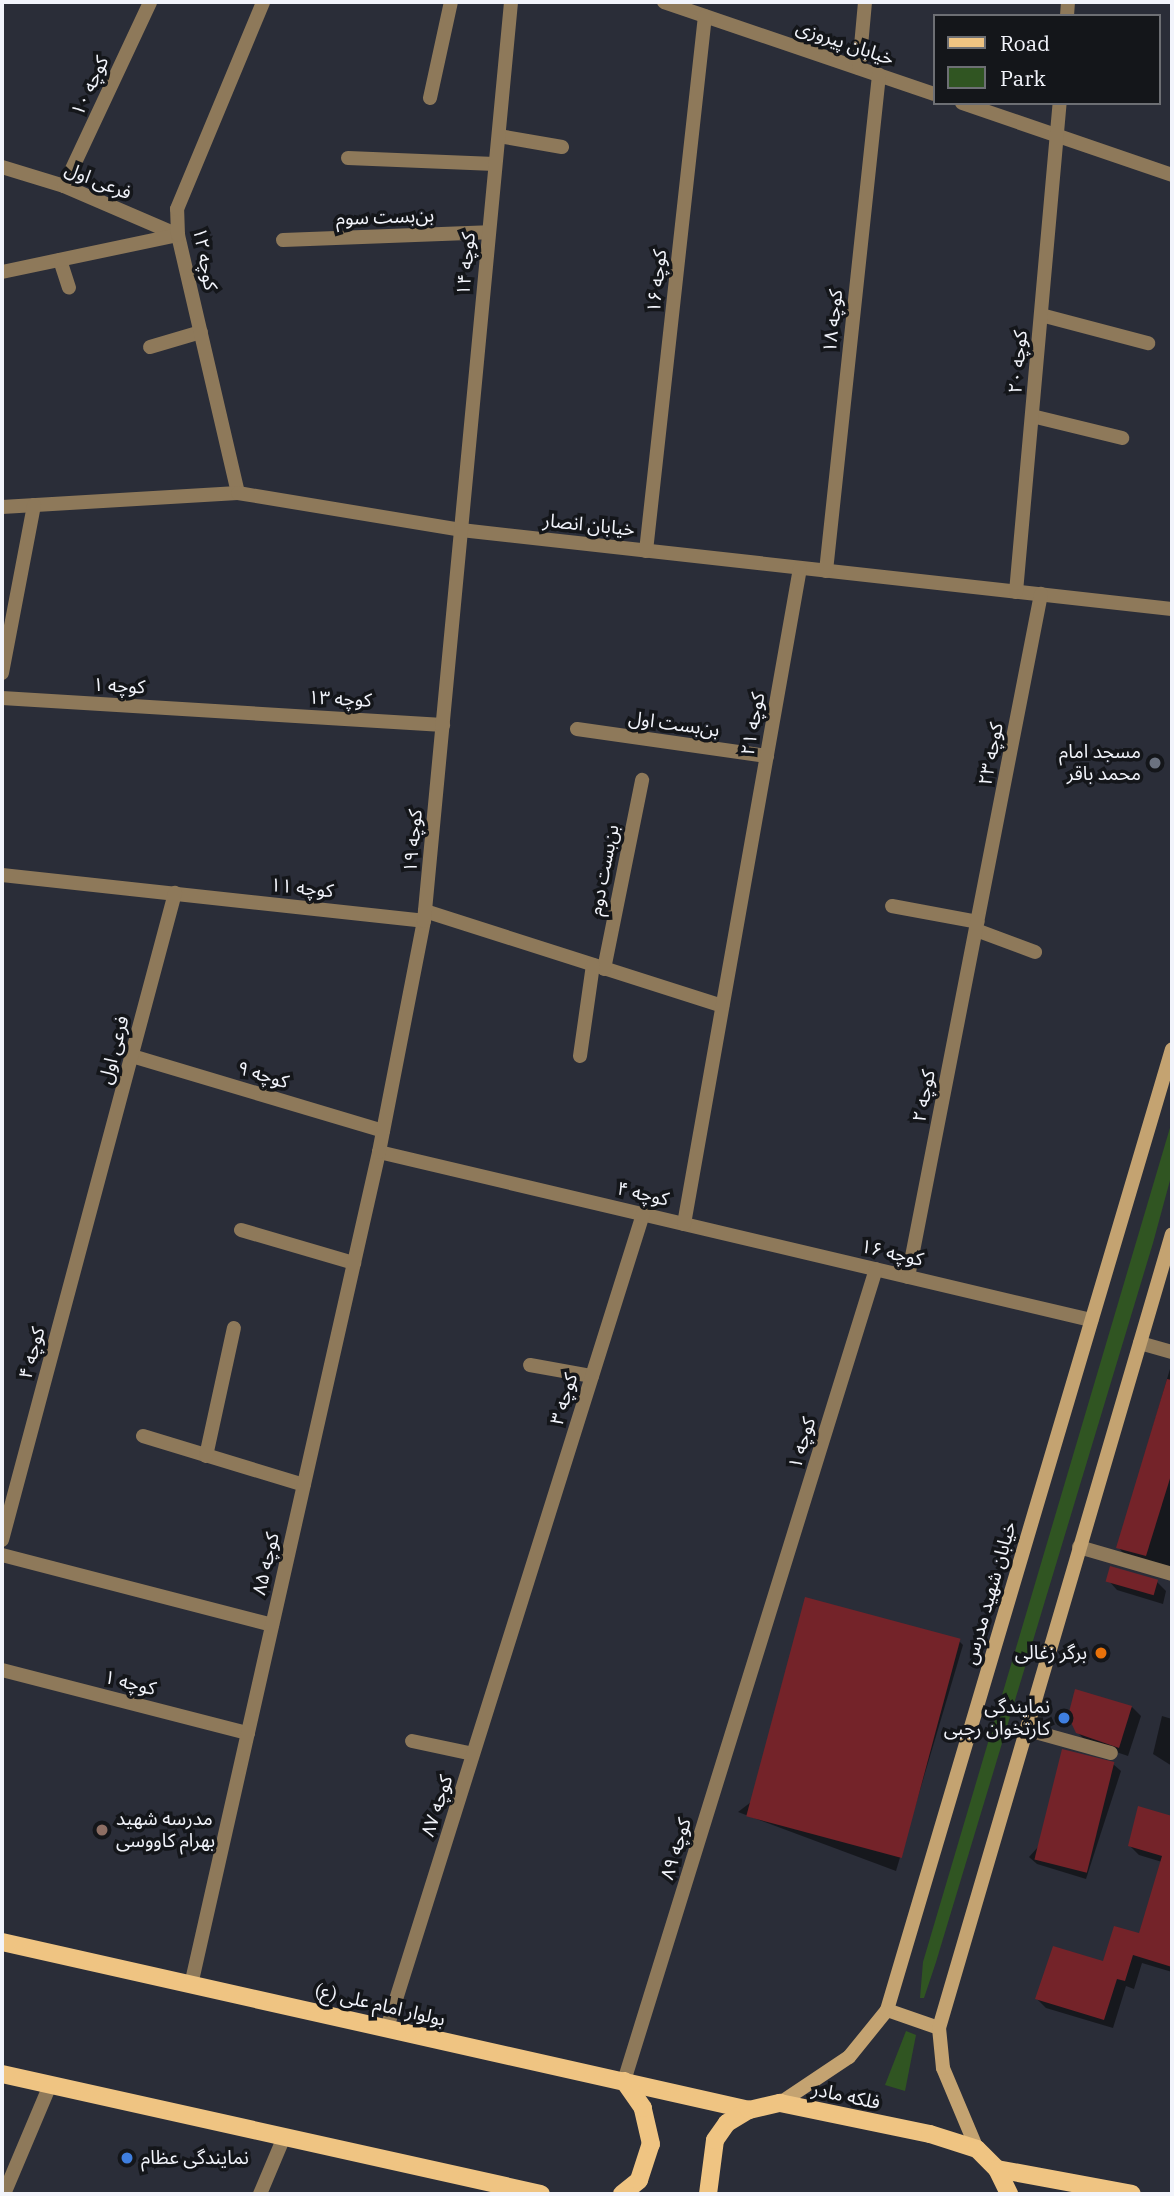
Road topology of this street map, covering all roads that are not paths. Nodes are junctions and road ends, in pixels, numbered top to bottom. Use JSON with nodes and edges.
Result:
{"nodes":[{"id":1,"x":150,"y":2,"type":"edge"},
{"id":2,"x":263,"y":2,"type":"edge"},
{"id":3,"x":451,"y":2,"type":"edge"},
{"id":4,"x":511,"y":2,"type":"edge"},
{"id":5,"x":664,"y":2,"type":"edge"},
{"id":6,"x":865,"y":2,"type":"edge"},
{"id":7,"x":705,"y":16,"type":"junction"},
{"id":8,"x":859,"y":68,"type":"junction"},
{"id":9,"x":879,"y":75,"type":"junction"},
{"id":10,"x":932,"y":93,"type":"edge"},
{"id":11,"x":430,"y":99,"type":"dead end"},
{"id":12,"x":968,"y":105,"type":"edge"},
{"id":13,"x":1060,"y":105,"type":"edge"},
{"id":14,"x":499,"y":136,"type":"junction"},
{"id":15,"x":1057,"y":136,"type":"junction"},
{"id":16,"x":562,"y":147,"type":"dead end"},
{"id":17,"x":348,"y":158,"type":"dead end"},
{"id":18,"x":495,"y":164,"type":"junction"},
{"id":19,"x":2,"y":167,"type":"edge"},
{"id":20,"x":1172,"y":175,"type":"edge"},
{"id":21,"x":64,"y":186,"type":"junction"},
{"id":22,"x":488,"y":232,"type":"junction"},
{"id":23,"x":178,"y":236,"type":"junction"},
{"id":24,"x":283,"y":240,"type":"dead end"},
{"id":25,"x":60,"y":260,"type":"junction"},
{"id":26,"x":2,"y":272,"type":"edge"},
{"id":27,"x":69,"y":288,"type":"dead end"},
{"id":28,"x":1041,"y":315,"type":"junction"},
{"id":29,"x":201,"y":332,"type":"junction"},
{"id":30,"x":1148,"y":343,"type":"dead end"},
{"id":31,"x":150,"y":347,"type":"dead end"},
{"id":32,"x":1032,"y":416,"type":"junction"},
{"id":33,"x":1122,"y":438,"type":"dead end"},
{"id":34,"x":238,"y":493,"type":"junction"},
{"id":35,"x":34,"y":505,"type":"junction"},
{"id":36,"x":2,"y":507,"type":"edge"},
{"id":37,"x":461,"y":530,"type":"junction"},
{"id":38,"x":646,"y":551,"type":"junction"},
{"id":39,"x":800,"y":568,"type":"junction"},
{"id":40,"x":826,"y":571,"type":"junction"},
{"id":41,"x":1016,"y":592,"type":"junction"},
{"id":42,"x":1041,"y":594,"type":"junction"},
{"id":43,"x":1172,"y":609,"type":"edge"},
{"id":44,"x":2,"y":673,"type":"edge"},
{"id":45,"x":2,"y":698,"type":"edge"},
{"id":46,"x":234,"y":712,"type":"joint"},
{"id":47,"x":443,"y":725,"type":"junction"},
{"id":48,"x":577,"y":729,"type":"dead end"},
{"id":49,"x":767,"y":756,"type":"junction"},
{"id":50,"x":642,"y":780,"type":"dead end"},
{"id":51,"x":2,"y":875,"type":"edge"},
{"id":52,"x":744,"y":886,"type":"joint"},
{"id":53,"x":175,"y":894,"type":"junction"},
{"id":54,"x":892,"y":906,"type":"dead end"},
{"id":55,"x":425,"y":916,"type":"junction"},
{"id":56,"x":977,"y":926,"type":"junction"},
{"id":57,"x":1035,"y":952,"type":"dead end"},
{"id":58,"x":598,"y":967,"type":"junction"},
{"id":59,"x":722,"y":1006,"type":"junction"},
{"id":60,"x":1172,"y":1049,"type":"edge"},
{"id":61,"x":132,"y":1056,"type":"junction"},
{"id":62,"x":580,"y":1056,"type":"dead end"},
{"id":63,"x":383,"y":1131,"type":"junction"},
{"id":64,"x":379,"y":1152,"type":"junction"},
{"id":65,"x":643,"y":1214,"type":"junction"},
{"id":66,"x":89,"y":1216,"type":"joint"},
{"id":67,"x":684,"y":1224,"type":"junction"},
{"id":68,"x":242,"y":1230,"type":"dead end"},
{"id":69,"x":1172,"y":1234,"type":"edge"},
{"id":70,"x":354,"y":1263,"type":"junction"},
{"id":71,"x":876,"y":1269,"type":"junction"},
{"id":72,"x":908,"y":1277,"type":"junction"},
{"id":73,"x":1091,"y":1320,"type":"junction"},
{"id":74,"x":234,"y":1328,"type":"dead end"},
{"id":75,"x":1140,"y":1343,"type":"junction"},
{"id":76,"x":1172,"y":1352,"type":"edge"},
{"id":77,"x":530,"y":1365,"type":"dead end"},
{"id":78,"x":592,"y":1376,"type":"junction"},
{"id":79,"x":143,"y":1436,"type":"dead end"},
{"id":80,"x":206,"y":1455,"type":"junction"},
{"id":81,"x":304,"y":1485,"type":"junction"},
{"id":82,"x":2,"y":1539,"type":"edge"},
{"id":83,"x":1079,"y":1547,"type":"junction"},
{"id":84,"x":2,"y":1555,"type":"edge"},
{"id":85,"x":1172,"y":1574,"type":"edge"},
{"id":86,"x":523,"y":1595,"type":"joint"},
{"id":87,"x":272,"y":1625,"type":"junction"},
{"id":88,"x":764,"y":1629,"type":"joint"},
{"id":89,"x":2,"y":1670,"type":"edge"},
{"id":90,"x":1028,"y":1730,"type":"junction"},
{"id":91,"x":248,"y":1733,"type":"junction"},
{"id":92,"x":412,"y":1741,"type":"dead end"},
{"id":93,"x":1111,"y":1753,"type":"dead end"},
{"id":94,"x":473,"y":1754,"type":"junction"},
{"id":95,"x":2,"y":1942,"type":"edge"},
{"id":96,"x":191,"y":1985,"type":"junction"},
{"id":97,"x":887,"y":2010,"type":"junction"},
{"id":98,"x":387,"y":2028,"type":"junction"},
{"id":99,"x":939,"y":2028,"type":"junction"},
{"id":100,"x":2,"y":2074,"type":"edge"},
{"id":101,"x":624,"y":2081,"type":"junction"},
{"id":102,"x":50,"y":2085,"type":"junction"},
{"id":103,"x":780,"y":2103,"type":"junction"},
{"id":104,"x":749,"y":2110,"type":"junction"},
{"id":105,"x":284,"y":2137,"type":"junction"},
{"id":106,"x":977,"y":2149,"type":"junction"},
{"id":107,"x":997,"y":2169,"type":"junction"},
{"id":108,"x":4,"y":2194,"type":"edge"},
{"id":109,"x":260,"y":2194,"type":"edge"},
{"id":110,"x":541,"y":2194,"type":"edge"},
{"id":111,"x":622,"y":2194,"type":"edge"},
{"id":112,"x":708,"y":2194,"type":"edge"},
{"id":113,"x":1009,"y":2194,"type":"edge"},
{"id":114,"x":1132,"y":2194,"type":"edge"}],
"edges":[{"from":1,"to":21,"type":"street","name":"کوچه ۱۰"},
{"from":2,"to":23,"type":"street","name":"کوچه ۱۲"},
{"from":3,"to":11,"type":"street"},
{"from":4,"to":14,"type":"street","name":"کوچه ۱۴"},
{"from":5,"to":7,"type":"street","name":"خیابان پیروزی"},
{"from":6,"to":8,"type":"street"},
{"from":7,"to":8,"type":"street","name":"خیابان پیروزی"},
{"from":7,"to":38,"type":"street","name":"کوچه ۱۶"},
{"from":8,"to":9,"type":"street","name":"خیابان پیروزی"},
{"from":9,"to":10,"type":"street","name":"خیابان پیروزی"},
{"from":9,"to":40,"type":"street","name":"کوچه ۱۸"},
{"from":12,"to":15,"type":"street"},
{"from":13,"to":15,"type":"street","name":"کوچه ۲۰"},
{"from":14,"to":16,"type":"street"},
{"from":14,"to":18,"type":"street","name":"کوچه ۱۴"},
{"from":15,"to":20,"type":"street"},
{"from":15,"to":28,"type":"street","name":"کوچه ۲۰"},
{"from":17,"to":18,"type":"street"},
{"from":18,"to":22,"type":"street","name":"کوچه ۱۴"},
{"from":19,"to":21,"type":"street","name":"فرعی اول"},
{"from":21,"to":23,"type":"street","name":"فرعی اول"},
{"from":22,"to":24,"type":"street","name":"بن‌بست سوم"},
{"from":22,"to":37,"type":"street","name":"کوچه ۱۴"},
{"from":23,"to":25,"type":"street"},
{"from":23,"to":29,"type":"street","name":"کوچه ۱۲"},
{"from":25,"to":26,"type":"street"},
{"from":25,"to":27,"type":"street"},
{"from":28,"to":30,"type":"street"},
{"from":28,"to":32,"type":"street","name":"کوچه ۲۰"},
{"from":29,"to":31,"type":"street"},
{"from":29,"to":34,"type":"street","name":"کوچه ۱۲"},
{"from":32,"to":33,"type":"street"},
{"from":32,"to":41,"type":"street","name":"کوچه ۲۰"},
{"from":34,"to":35,"type":"street","name":"خیابان انصار"},
{"from":34,"to":37,"type":"street","name":"خیابان انصار"},
{"from":35,"to":36,"type":"street","name":"خیابان انصار"},
{"from":35,"to":44,"type":"street"},
{"from":37,"to":38,"type":"street","name":"خیابان انصار"},
{"from":37,"to":47,"type":"street","name":"کوچه ۱۹"},
{"from":38,"to":39,"type":"street","name":"خیابان انصار"},
{"from":39,"to":40,"type":"street","name":"خیابان انصار"},
{"from":39,"to":49,"type":"street","name":"کوچه ۲۱"},
{"from":40,"to":41,"type":"street","name":"خیابان انصار"},
{"from":41,"to":42,"type":"street","name":"خیابان انصار"},
{"from":42,"to":43,"type":"street","name":"خیابان انصار"},
{"from":42,"to":56,"type":"street","name":"کوچه ۲۳"},
{"from":45,"to":46,"type":"street","name":"کوچه ۱"},
{"from":46,"to":47,"type":"street","name":"کوچه ۱۳"},
{"from":47,"to":55,"type":"street","name":"کوچه ۱۹"},
{"from":48,"to":49,"type":"street","name":"بن‌بست اول"},
{"from":49,"to":52,"type":"street","name":"کوچه ۲۱"},
{"from":50,"to":58,"type":"street","name":"بن‌بست دوم"},
{"from":51,"to":53,"type":"street"},
{"from":52,"to":59,"type":"street","name":"کوچه ۴"},
{"from":53,"to":55,"type":"street","name":"کوچه ۱۱"},
{"from":53,"to":61,"type":"street","name":"فرعی اول"},
{"from":54,"to":56,"type":"street"},
{"from":55,"to":58,"type":"street"},
{"from":55,"to":63,"type":"street","name":"کوچه ۱۹"},
{"from":56,"to":57,"type":"street"},
{"from":56,"to":72,"type":"street","name":"کوچه ۲"},
{"from":58,"to":59,"type":"street"},
{"from":58,"to":62,"type":"street"},
{"from":59,"to":67,"type":"street","name":"کوچه ۴"},
{"from":60,"to":73,"type":"main road","name":"خیابان شهید مدرس"},
{"from":61,"to":63,"type":"street","name":"کوچه ۹"},
{"from":61,"to":66,"type":"street","name":"فرعی اول"},
{"from":63,"to":64,"type":"street","name":"کوچه ۱۹"},
{"from":64,"to":65,"type":"street","name":"کوچه ۴"},
{"from":64,"to":70,"type":"street","name":"کوچه ۸۵"},
{"from":65,"to":67,"type":"street","name":"کوچه ۴"},
{"from":65,"to":78,"type":"street","name":"کوچه ۳"},
{"from":66,"to":82,"type":"street","name":"کوچه ۴"},
{"from":67,"to":71,"type":"street","name":"کوچه ۱۶"},
{"from":68,"to":70,"type":"street"},
{"from":69,"to":75,"type":"main road"},
{"from":70,"to":81,"type":"street","name":"کوچه ۸۵"},
{"from":71,"to":72,"type":"street","name":"کوچه ۱۶"},
{"from":71,"to":88,"type":"street","name":"کوچه ۱"},
{"from":72,"to":73,"type":"street","name":"کوچه ۱۶"},
{"from":73,"to":97,"type":"main road","name":"خیابان شهید مدرس"},
{"from":74,"to":80,"type":"street"},
{"from":75,"to":76,"type":"street"},
{"from":75,"to":83,"type":"main road"},
{"from":77,"to":78,"type":"street"},
{"from":78,"to":86,"type":"street","name":"کوچه ۳"},
{"from":79,"to":80,"type":"street"},
{"from":80,"to":81,"type":"street"},
{"from":81,"to":87,"type":"street","name":"کوچه ۸۵"},
{"from":83,"to":85,"type":"street"},
{"from":83,"to":90,"type":"main road"},
{"from":84,"to":87,"type":"street"},
{"from":86,"to":94,"type":"street","name":"کوچه ۸۷"},
{"from":87,"to":91,"type":"street","name":"کوچه ۸۵"},
{"from":88,"to":101,"type":"street","name":"کوچه ۸۹"},
{"from":89,"to":91,"type":"street","name":"کوچه ۱"},
{"from":90,"to":93,"type":"street"},
{"from":90,"to":99,"type":"main road"},
{"from":91,"to":96,"type":"street","name":"کوچه ۸۵"},
{"from":92,"to":94,"type":"street"},
{"from":94,"to":98,"type":"street","name":"کوچه ۸۷"},
{"from":95,"to":96,"type":"main road","name":"بولوار امام علی (ع)"},
{"from":96,"to":98,"type":"main road","name":"بولوار امام علی (ع)"},
{"from":97,"to":99,"type":"main road"},
{"from":97,"to":103,"type":"main road","name":"خیابان شهید مدرس"},
{"from":98,"to":101,"type":"main road","name":"بولوار امام علی (ع)"},
{"from":99,"to":106,"type":"main road"},
{"from":100,"to":102,"type":"main road"},
{"from":101,"to":104,"type":"main road","name":"بولوار امام علی (ع)"},
{"from":101,"to":111,"type":"main road"},
{"from":102,"to":105,"type":"main road"},
{"from":102,"to":108,"type":"street"},
{"from":103,"to":104,"type":"main road","name":"فلکه مادر"},
{"from":103,"to":106,"type":"main road","name":"فلکه مادر"},
{"from":104,"to":112,"type":"main road","name":"فلکه مادر"},
{"from":105,"to":109,"type":"street"},
{"from":105,"to":110,"type":"main road"},
{"from":106,"to":107,"type":"main road","name":"فلکه مادر"},
{"from":107,"to":113,"type":"main road","name":"فلکه مادر"},
{"from":107,"to":114,"type":"main road"}]}
